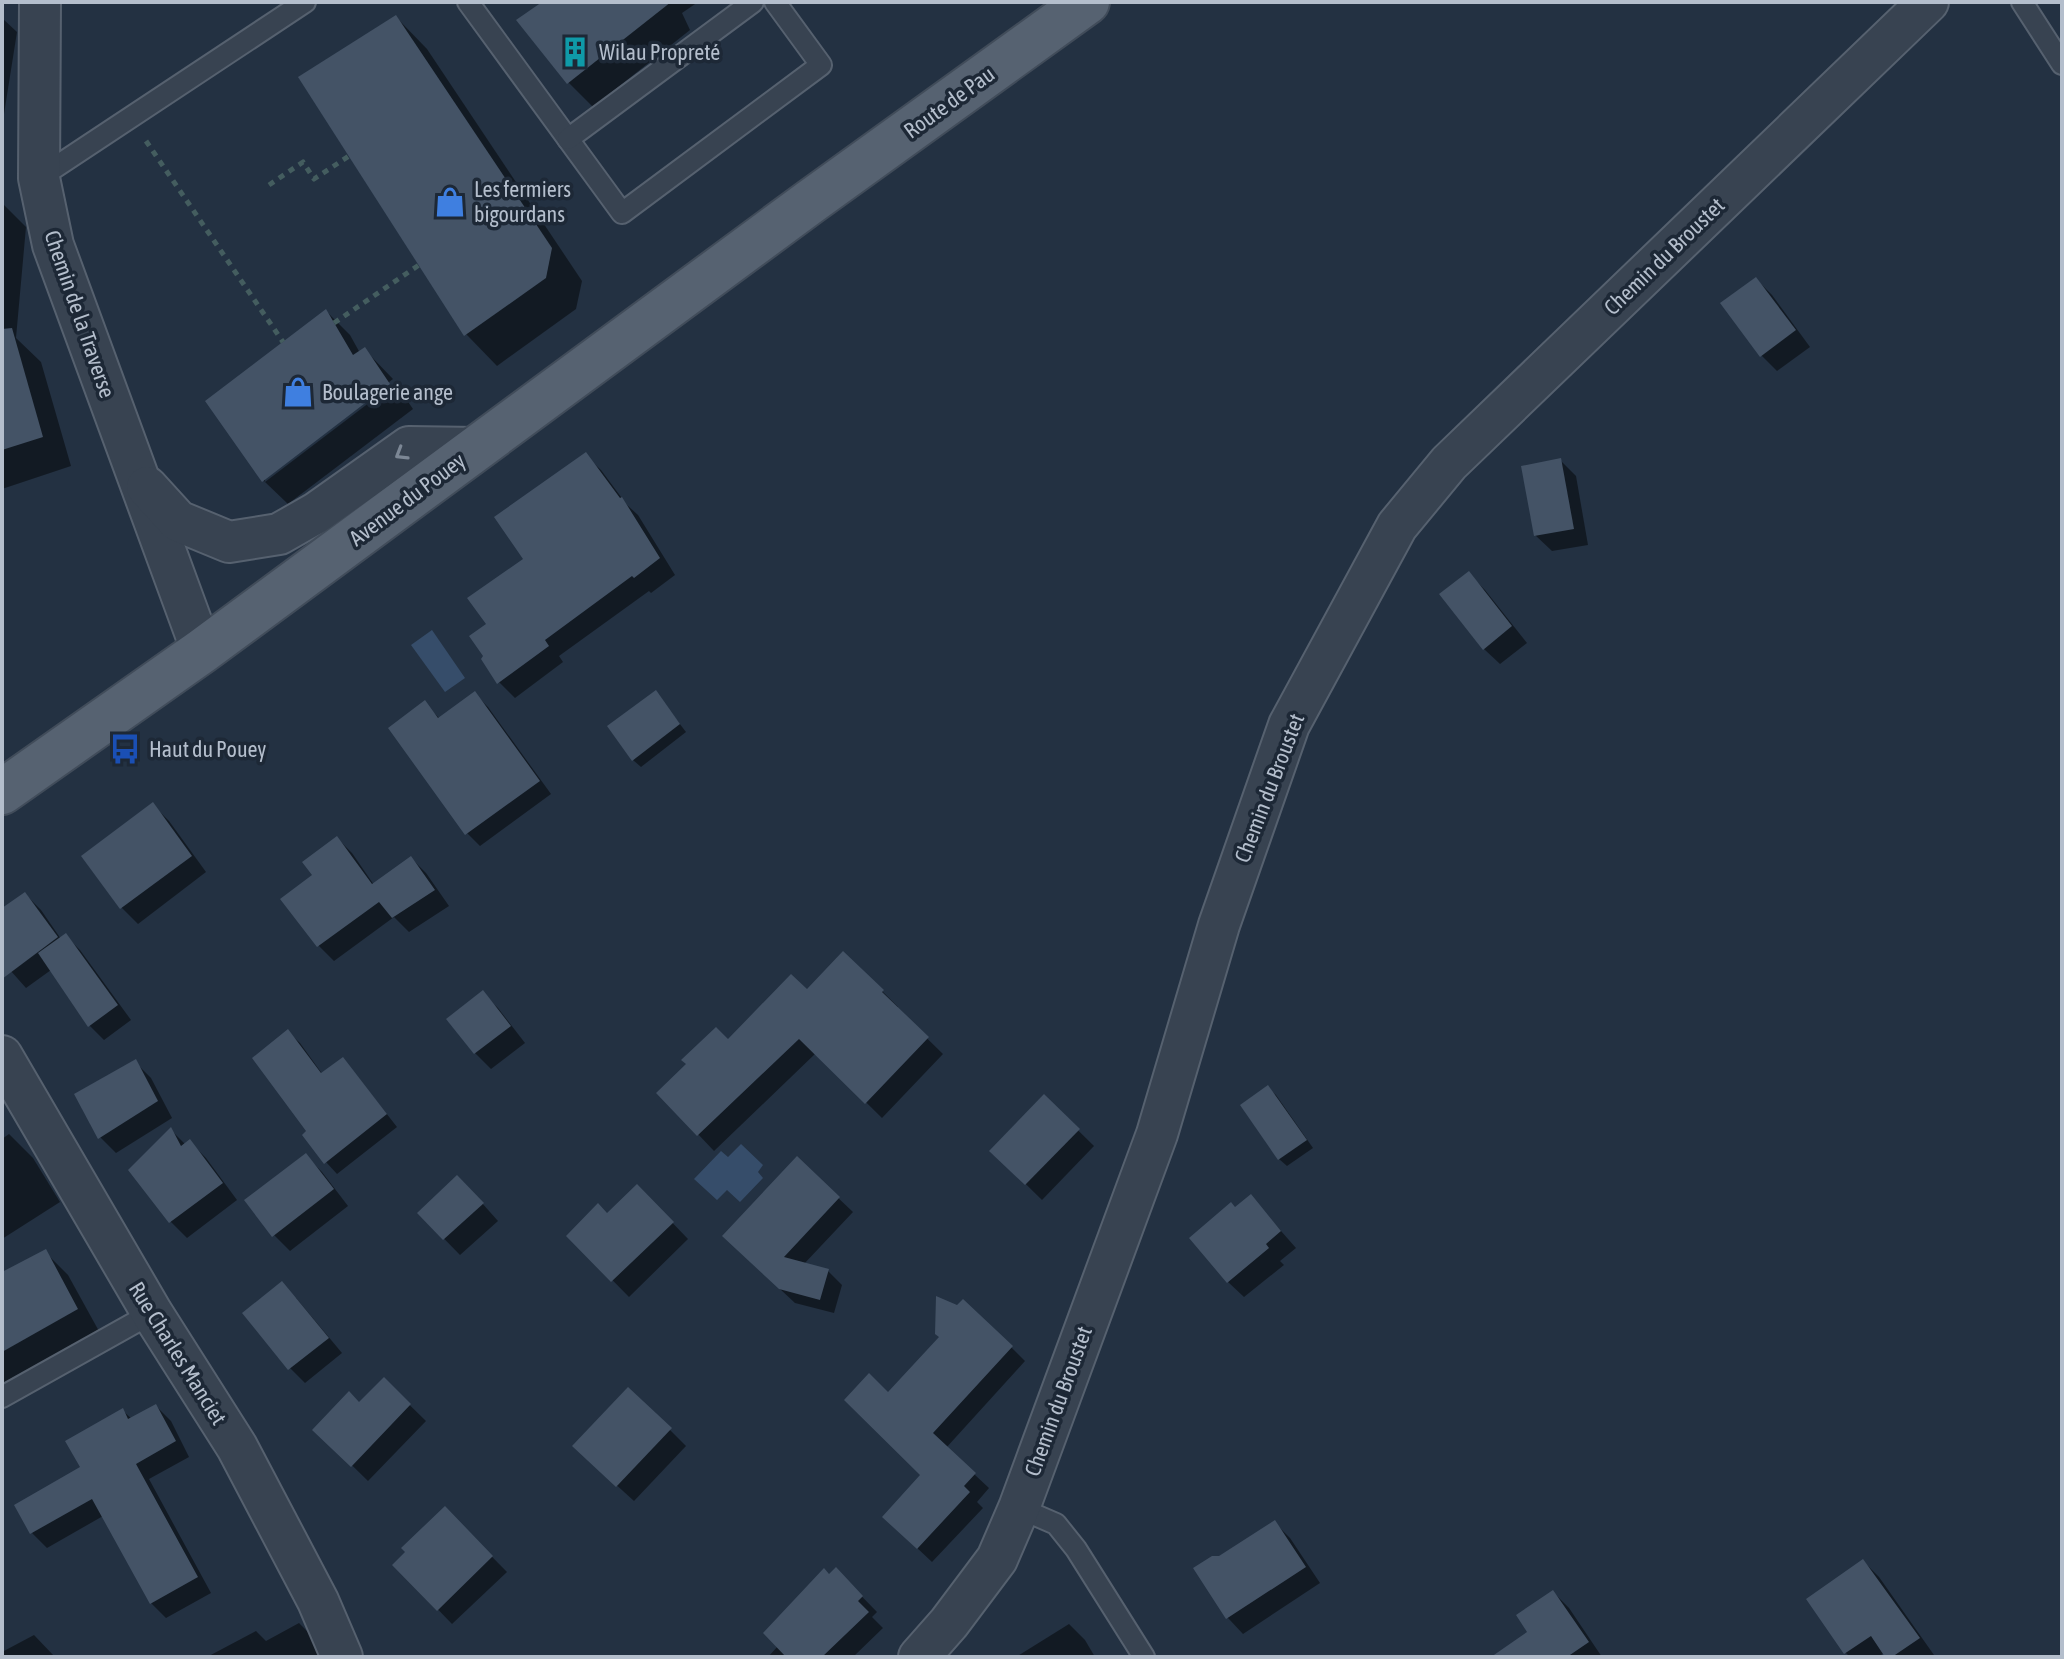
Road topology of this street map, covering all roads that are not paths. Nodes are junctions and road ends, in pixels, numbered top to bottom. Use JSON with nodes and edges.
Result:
{"nodes":[{"id":1,"x":40,"y":2,"type":"edge"},
{"id":2,"x":305,"y":2,"type":"edge"},
{"id":3,"x":468,"y":2,"type":"edge"},
{"id":4,"x":753,"y":2,"type":"edge"},
{"id":5,"x":775,"y":2,"type":"edge"},
{"id":6,"x":1087,"y":2,"type":"edge"},
{"id":7,"x":1928,"y":2,"type":"edge"},
{"id":8,"x":2022,"y":2,"type":"edge"},
{"id":9,"x":2062,"y":64,"type":"edge"},
{"id":10,"x":568,"y":139,"type":"junction"},
{"id":11,"x":39,"y":178,"type":"junction"},
{"id":12,"x":810,"y":202,"type":"joint"},
{"id":13,"x":477,"y":448,"type":"junction"},
{"id":14,"x":139,"y":479,"type":"junction"},
{"id":15,"x":202,"y":651,"type":"junction"},
{"id":16,"x":2,"y":792,"type":"edge"},
{"id":17,"x":2,"y":1056,"type":"edge"},
{"id":18,"x":152,"y":1313,"type":"junction"},
{"id":19,"x":2,"y":1397,"type":"edge"},
{"id":20,"x":1019,"y":1508,"type":"junction"},
{"id":21,"x":342,"y":1657,"type":"edge"},
{"id":22,"x":919,"y":1657,"type":"edge"},
{"id":23,"x":1144,"y":1657,"type":"edge"}],
"edges":[{"from":1,"to":11,"type":"street","name":"Chemin de la Traverse"},
{"from":2,"to":11,"type":"lane"},
{"from":3,"to":10,"type":"lane"},
{"from":4,"to":10,"type":"lane"},
{"from":5,"to":10,"type":"lane"},
{"from":6,"to":12,"type":"main road","name":"Route de Pau"},
{"from":7,"to":20,"type":"street","name":"Chemin du Broustet"},
{"from":8,"to":9,"type":"lane"},
{"from":11,"to":14,"type":"street","name":"Chemin de la Traverse"},
{"from":12,"to":13,"type":"main road","name":"Avenue du Pouey"},
{"from":13,"to":14,"type":"street","name":"Chemin de la Traverse","one_way":true},
{"from":13,"to":15,"type":"main road","name":"Avenue du Pouey"},
{"from":14,"to":15,"type":"street","name":"Chemin de la Traverse"},
{"from":15,"to":16,"type":"main road","name":"Avenue du Pouey"},
{"from":17,"to":18,"type":"street","name":"Rue Charles Manciet"},
{"from":18,"to":19,"type":"lane"},
{"from":18,"to":21,"type":"street","name":"Rue Charles Manciet"},
{"from":20,"to":22,"type":"street","name":"Chemin du Broustet"},
{"from":20,"to":23,"type":"lane"}]}
